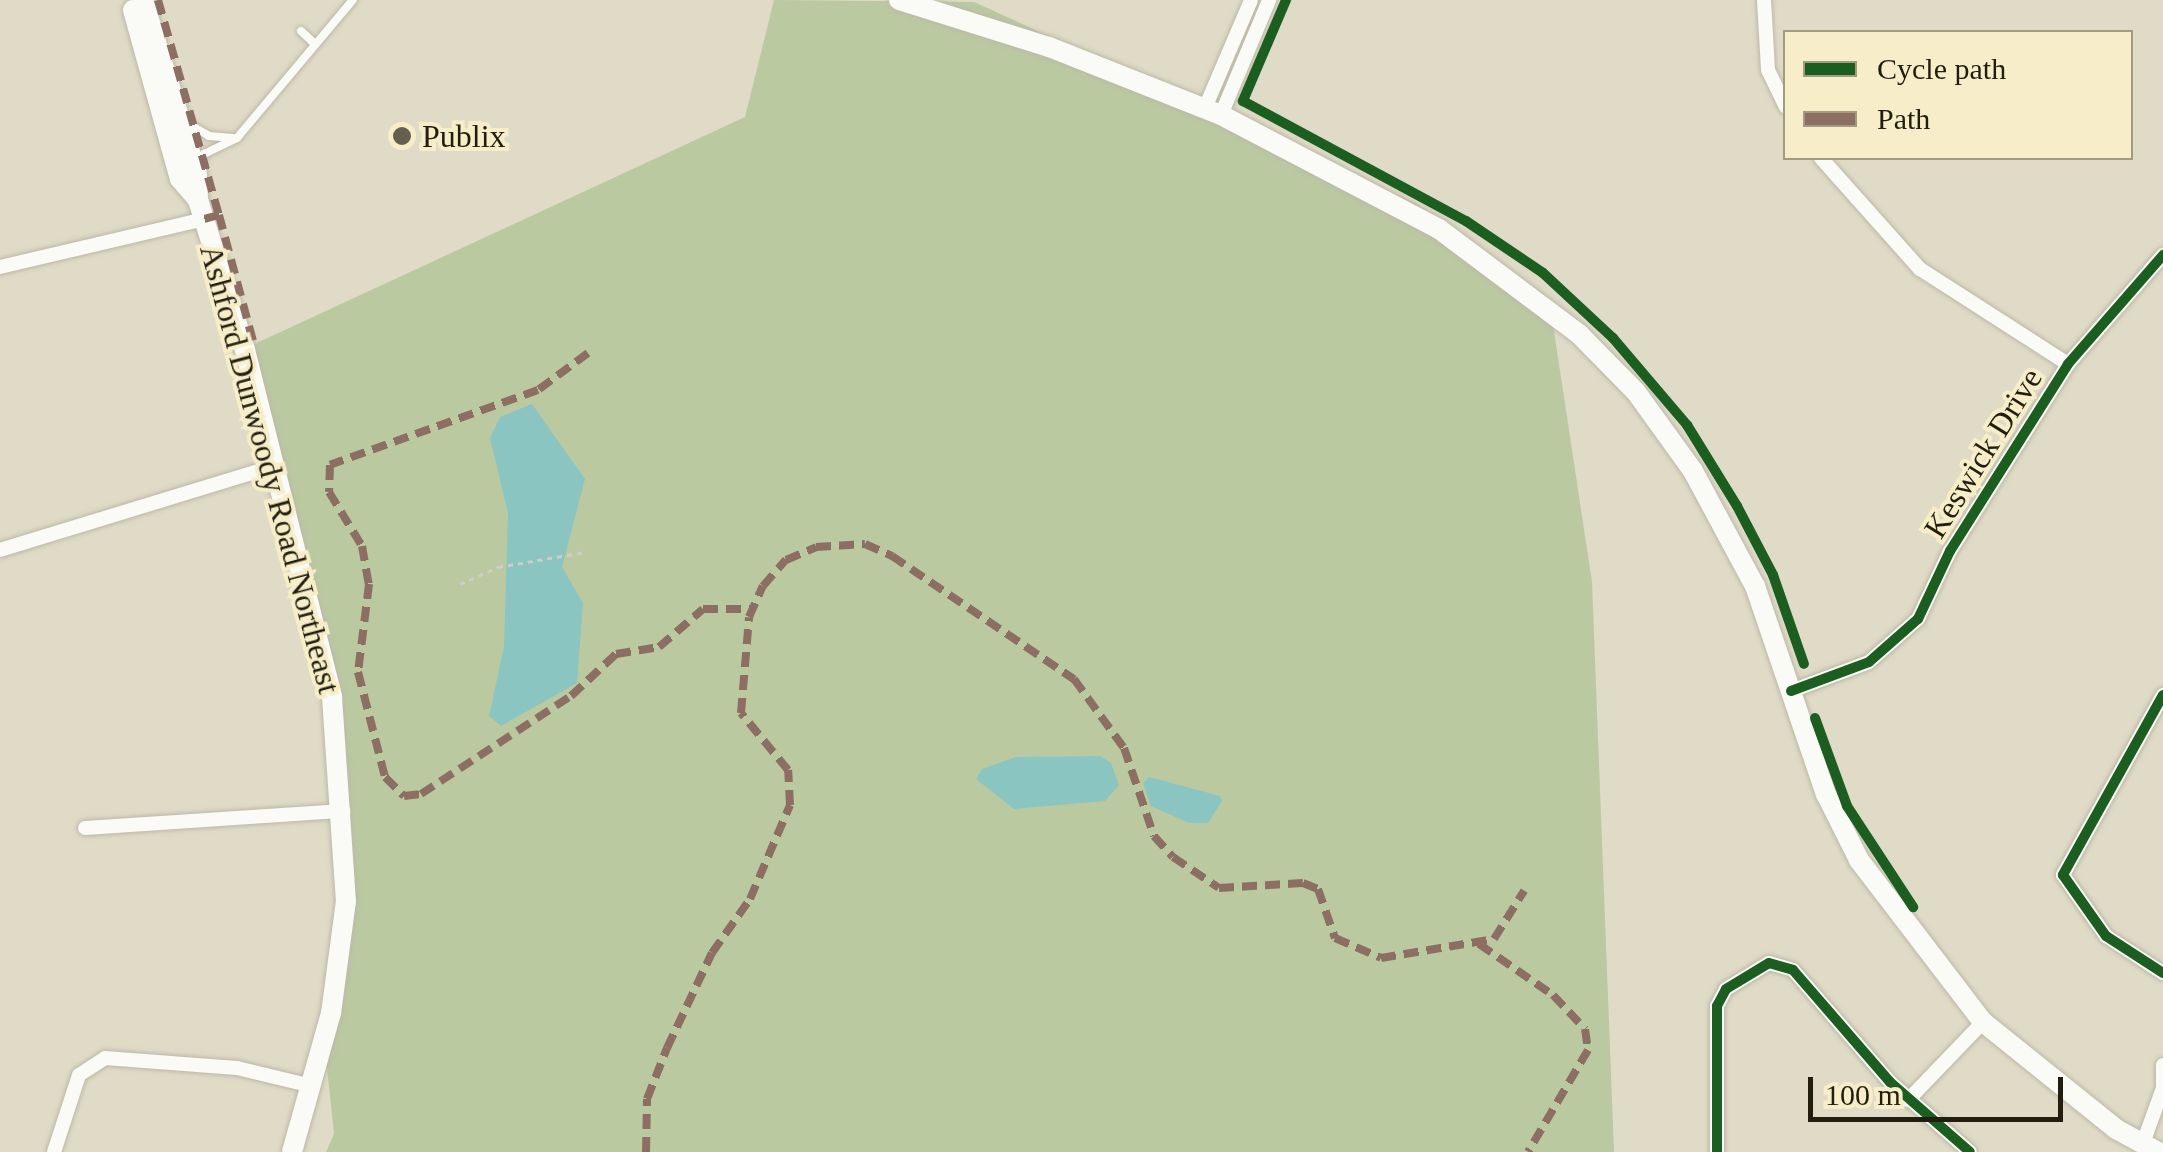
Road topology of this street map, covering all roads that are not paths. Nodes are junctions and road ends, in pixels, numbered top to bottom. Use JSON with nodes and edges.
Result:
{"nodes":[{"id":1,"x":130,"y":0,"type":"edge"},
{"id":2,"x":143,"y":0,"type":"edge"},
{"id":3,"x":353,"y":0,"type":"edge"},
{"id":4,"x":899,"y":0,"type":"edge"},
{"id":5,"x":1251,"y":0,"type":"edge"},
{"id":6,"x":1269,"y":0,"type":"edge"},
{"id":7,"x":1764,"y":0,"type":"edge"},
{"id":8,"x":300,"y":31,"type":"dead end"},
{"id":9,"x":314,"y":43,"type":"junction"},
{"id":10,"x":1783,"y":101,"type":"edge"},
{"id":11,"x":1213,"y":112,"type":"junction"},
{"id":12,"x":180,"y":119,"type":"junction"},
{"id":13,"x":237,"y":138,"type":"junction"},
{"id":14,"x":1822,"y":160,"type":"edge"},
{"id":15,"x":197,"y":174,"type":"junction"},
{"id":16,"x":201,"y":209,"type":"junction"},
{"id":17,"x":2163,"y":254,"type":"edge"},
{"id":18,"x":0,"y":267,"type":"edge"},
{"id":19,"x":2068,"y":364,"type":"junction"},
{"id":20,"x":272,"y":467,"type":"junction"},
{"id":21,"x":0,"y":550,"type":"edge"},
{"id":22,"x":1791,"y":690,"type":"junction"},
{"id":23,"x":2163,"y":695,"type":"edge"},
{"id":24,"x":343,"y":810,"type":"junction"},
{"id":25,"x":84,"y":828,"type":"dead end"},
{"id":26,"x":2163,"y":973,"type":"edge"},
{"id":27,"x":1983,"y":1022,"type":"junction"},
{"id":28,"x":2163,"y":1065,"type":"edge"},
{"id":29,"x":312,"y":1086,"type":"junction"},
{"id":30,"x":2163,"y":1087,"type":"edge"},
{"id":31,"x":1908,"y":1100,"type":"junction"},
{"id":32,"x":2146,"y":1149,"type":"edge"},
{"id":33,"x":54,"y":1152,"type":"edge"},
{"id":34,"x":292,"y":1152,"type":"edge"},
{"id":35,"x":1717,"y":1152,"type":"edge"},
{"id":36,"x":1970,"y":1152,"type":"edge"}],
"edges":[{"from":1,"to":16,"type":"main road","name":"Ashford Dunwoody Road Northeast"},
{"from":2,"to":12,"type":"main road","name":"Ashford Dunwoody Road Northeast"},
{"from":3,"to":9,"type":"lane"},
{"from":4,"to":11,"type":"main road"},
{"from":5,"to":11,"type":"street"},
{"from":6,"to":11,"type":"street"},
{"from":7,"to":10,"type":"street"},
{"from":8,"to":9,"type":"lane"},
{"from":9,"to":13,"type":"lane"},
{"from":11,"to":22,"type":"main road"},
{"from":12,"to":13,"type":"lane"},
{"from":12,"to":15,"type":"main road","name":"Ashford Dunwoody Road Northeast"},
{"from":13,"to":15,"type":"lane"},
{"from":14,"to":19,"type":"street"},
{"from":15,"to":16,"type":"main road","name":"Ashford Dunwoody Road Northeast"},
{"from":16,"to":18,"type":"street"},
{"from":16,"to":20,"type":"main road","name":"Ashford Dunwoody Road Northeast"},
{"from":17,"to":19,"type":"street","name":"Keswick Drive"},
{"from":19,"to":22,"type":"street","name":"Keswick Drive"},
{"from":20,"to":21,"type":"street"},
{"from":20,"to":24,"type":"main road","name":"Ashford Dunwoody Road Northeast"},
{"from":22,"to":27,"type":"main road"},
{"from":23,"to":26,"type":"street"},
{"from":24,"to":25,"type":"street"},
{"from":24,"to":29,"type":"main road","name":"Ashford Dunwoody Road Northeast"},
{"from":27,"to":31,"type":"street"},
{"from":27,"to":32,"type":"main road"},
{"from":28,"to":30,"type":"street"},
{"from":29,"to":33,"type":"street"},
{"from":29,"to":34,"type":"main road","name":"Ashford Dunwoody Road Northeast"},
{"from":30,"to":32,"type":"street"},
{"from":31,"to":35,"type":"street"},
{"from":31,"to":36,"type":"street"}]}
